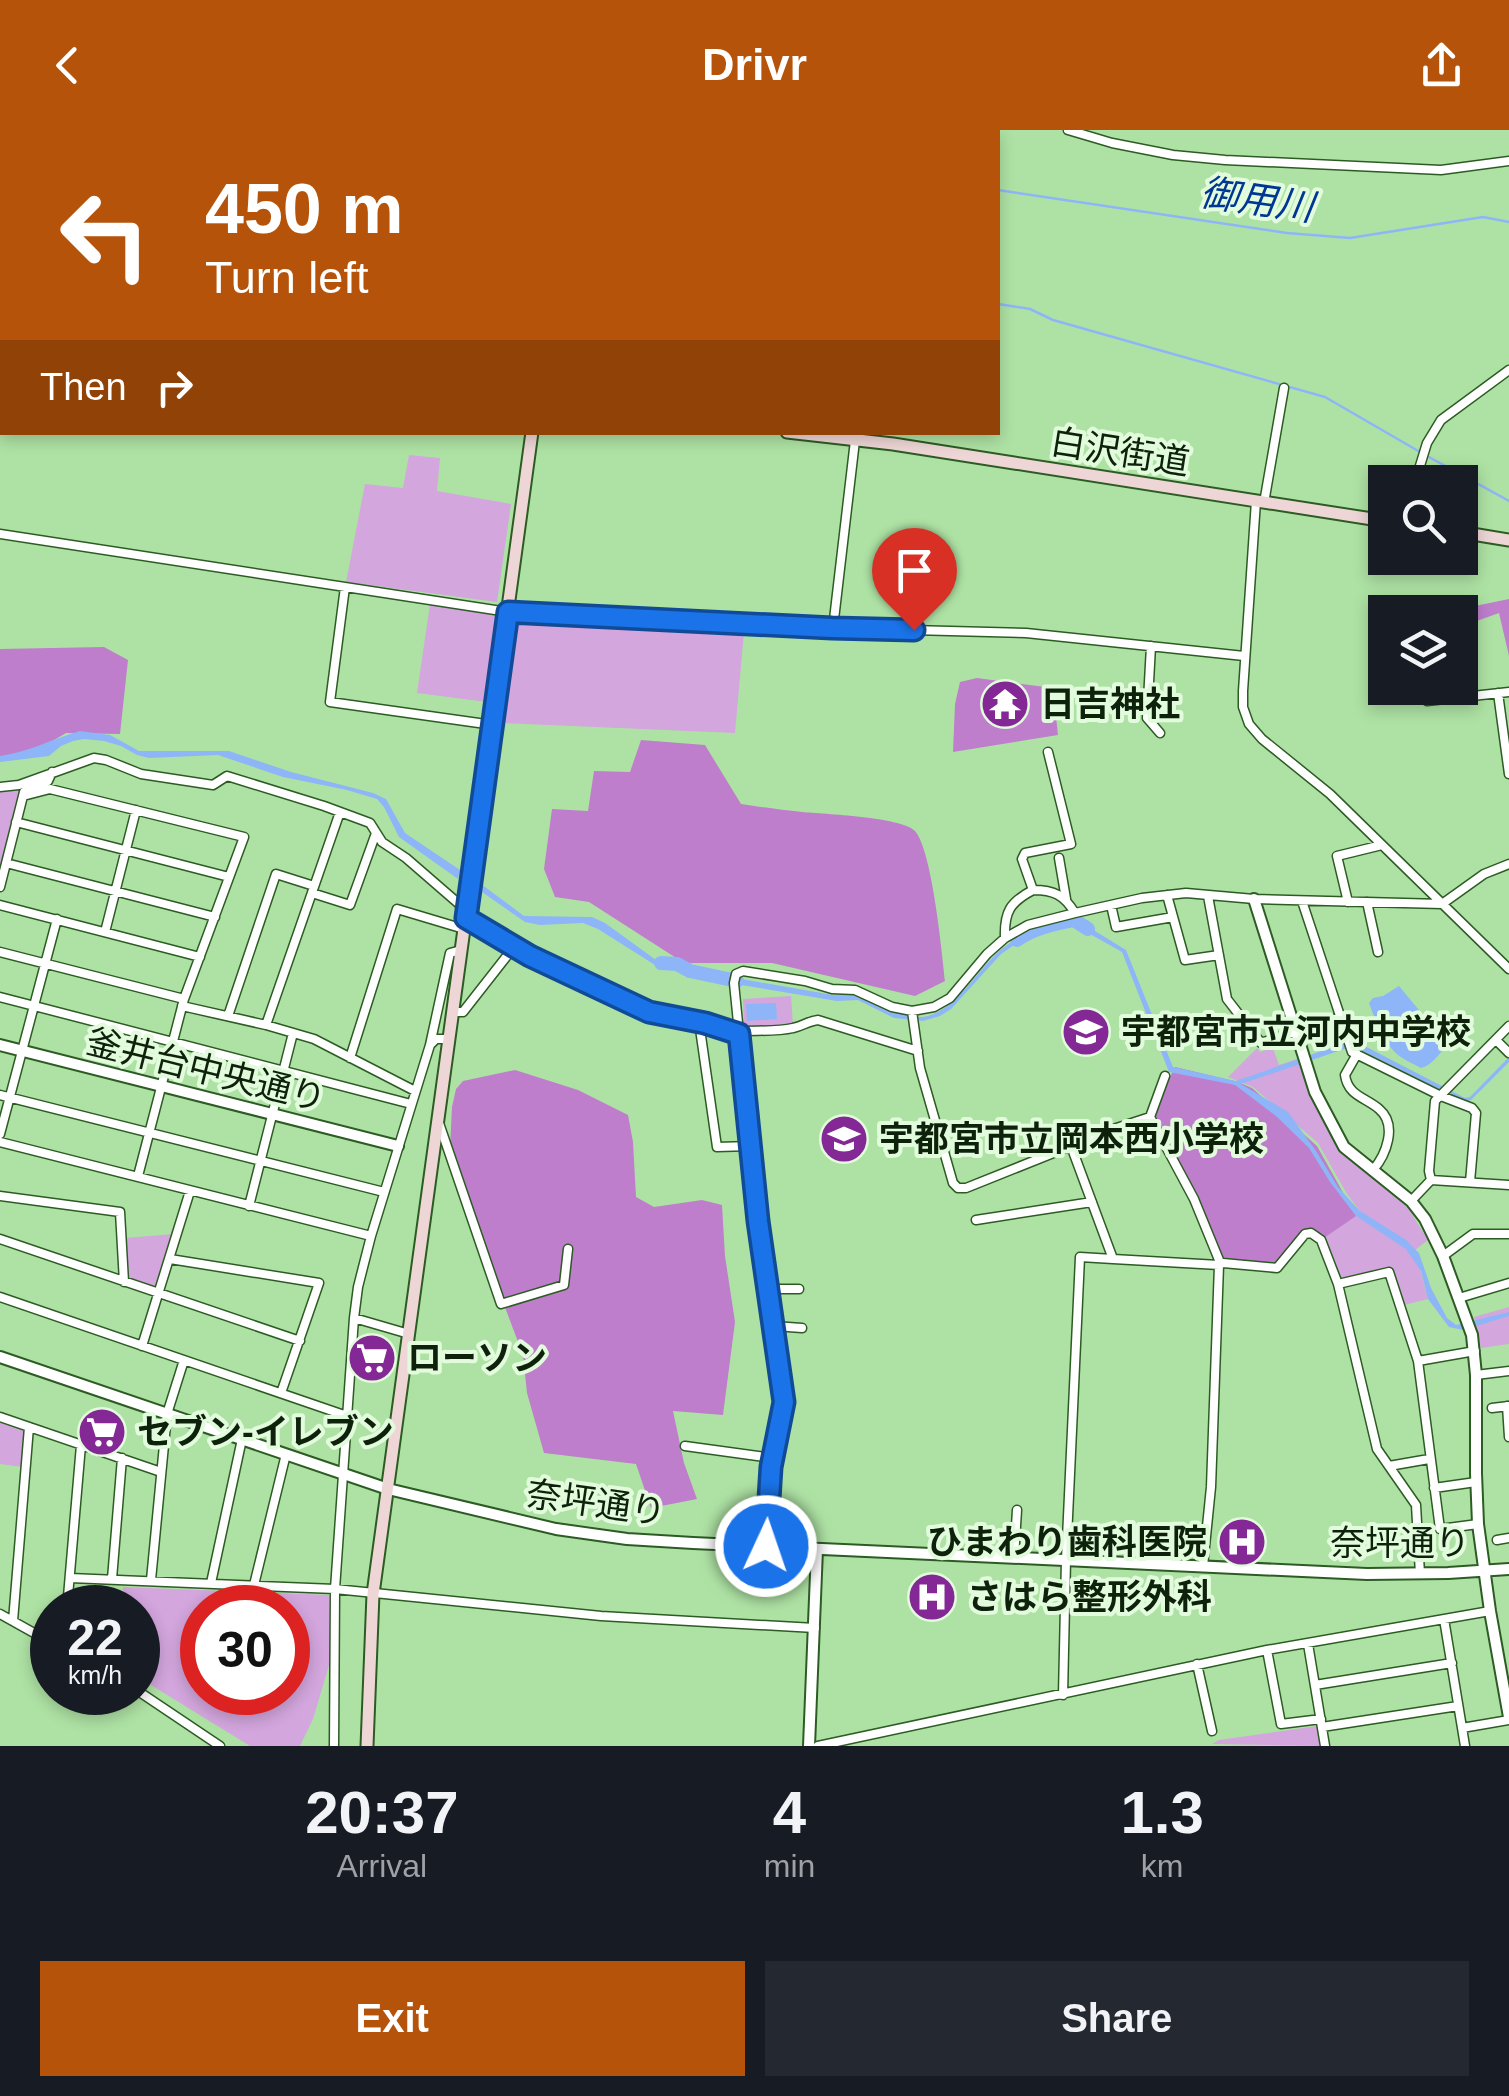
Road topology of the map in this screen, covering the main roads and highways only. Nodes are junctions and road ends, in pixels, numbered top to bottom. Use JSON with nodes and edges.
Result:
{"nodes":[{"id":1,"x":532,"y":435,"type":"edge"},
{"id":2,"x":855,"y":436,"type":"edge"},
{"id":3,"x":1368,"y":518,"type":"edge"},
{"id":4,"x":1478,"y":535,"type":"edge"},
{"id":5,"x":1509,"y":540,"type":"edge"},
{"id":6,"x":367,"y":1746,"type":"edge"}],
"edges":[{"from":1,"to":6,"type":"main road"},
{"from":2,"to":3,"type":"main road","name":"白沢街道"},
{"from":4,"to":5,"type":"main road"}]}
